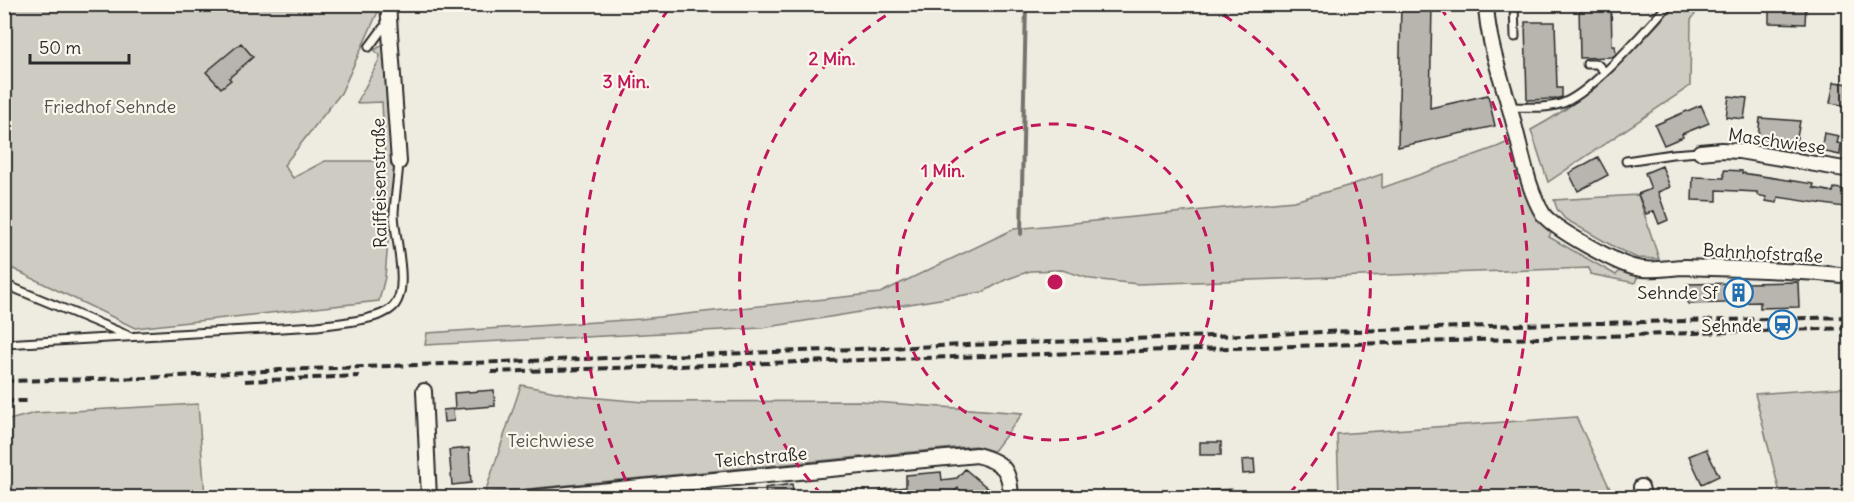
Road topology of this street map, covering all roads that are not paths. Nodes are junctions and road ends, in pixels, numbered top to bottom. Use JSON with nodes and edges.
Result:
{"nodes":[{"id":1,"x":388,"y":4,"type":"edge"},
{"id":2,"x":1486,"y":4,"type":"edge"},
{"id":3,"x":1515,"y":4,"type":"edge"},
{"id":4,"x":1669,"y":4,"type":"edge"},
{"id":5,"x":390,"y":25,"type":"junction"},
{"id":6,"x":1515,"y":37,"type":"dead end"},
{"id":7,"x":369,"y":47,"type":"dead end"},
{"id":8,"x":1587,"y":64,"type":"dead end"},
{"id":9,"x":1605,"y":72,"type":"junction"},
{"id":10,"x":1509,"y":107,"type":"junction"},
{"id":11,"x":1700,"y":152,"type":"joint"},
{"id":12,"x":1626,"y":161,"type":"dead end"},
{"id":13,"x":399,"y":162,"type":"joint"},
{"id":14,"x":1850,"y":170,"type":"edge"},
{"id":15,"x":1850,"y":276,"type":"edge"},
{"id":16,"x":4,"y":285,"type":"edge"},
{"id":17,"x":129,"y":336,"type":"junction"},
{"id":18,"x":4,"y":344,"type":"edge"},
{"id":19,"x":424,"y":391,"type":"dead end"},
{"id":20,"x":572,"y":495,"type":"edge"},
{"id":21,"x":429,"y":498,"type":"edge"},
{"id":22,"x":526,"y":498,"type":"edge"},
{"id":23,"x":1011,"y":498,"type":"edge"}],
"edges":[{"from":1,"to":5,"type":"street","name":"Raiffeisenstraße"},
{"from":2,"to":10,"type":"street","name":"Bahnhofstraße"},
{"from":3,"to":6,"type":"lane"},
{"from":4,"to":9,"type":"lane"},
{"from":5,"to":7,"type":"lane"},
{"from":5,"to":13,"type":"street","name":"Raiffeisenstraße"},
{"from":8,"to":9,"type":"lane"},
{"from":9,"to":10,"type":"lane"},
{"from":10,"to":15,"type":"street","name":"Bahnhofstraße"},
{"from":11,"to":12,"type":"lane"},
{"from":11,"to":14,"type":"street","name":"Maschwiese"},
{"from":13,"to":17,"type":"lane","name":"Raiffeisenstraße"},
{"from":16,"to":17,"type":"lane","name":"Raiffeisenstraße"},
{"from":17,"to":18,"type":"lane","name":"Raiffeisenstraße"},
{"from":19,"to":21,"type":"street"},
{"from":20,"to":22,"type":"street","name":"Teichstraße"},
{"from":20,"to":23,"type":"street","name":"Teichstraße"}]}
